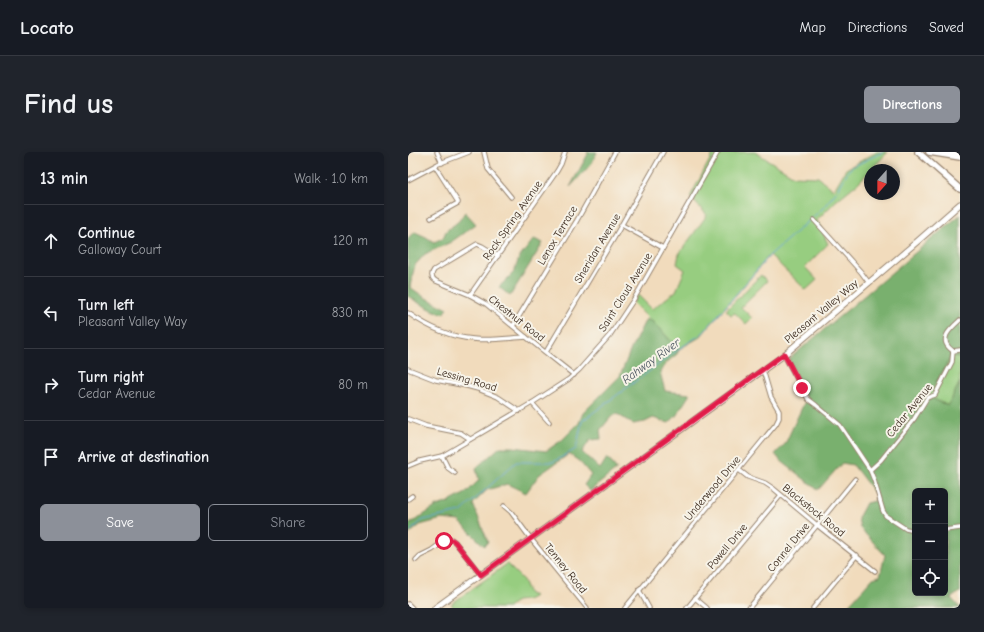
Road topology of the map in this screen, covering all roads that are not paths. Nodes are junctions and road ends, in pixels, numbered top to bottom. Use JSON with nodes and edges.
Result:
{"nodes":[{"id":1,"x":436,"y":152,"type":"edge"},
{"id":2,"x":469,"y":152,"type":"edge"},
{"id":3,"x":484,"y":152,"type":"edge"},
{"id":4,"x":565,"y":152,"type":"edge"},
{"id":5,"x":615,"y":152,"type":"edge"},
{"id":6,"x":663,"y":152,"type":"edge"},
{"id":7,"x":718,"y":152,"type":"edge"},
{"id":8,"x":918,"y":152,"type":"edge"},
{"id":9,"x":929,"y":152,"type":"edge"},
{"id":10,"x":950,"y":152,"type":"edge"},
{"id":11,"x":960,"y":153,"type":"edge"},
{"id":12,"x":960,"y":157,"type":"edge"},
{"id":13,"x":442,"y":163,"type":"junction"},
{"id":14,"x":435,"y":166,"type":"junction"},
{"id":15,"x":408,"y":180,"type":"edge"},
{"id":16,"x":960,"y":189,"type":"edge"},
{"id":17,"x":511,"y":197,"type":"dead end"},
{"id":18,"x":960,"y":204,"type":"edge"},
{"id":19,"x":431,"y":218,"type":"dead end"},
{"id":20,"x":814,"y":220,"type":"dead end"},
{"id":21,"x":622,"y":225,"type":"junction"},
{"id":22,"x":663,"y":248,"type":"junction"},
{"id":23,"x":498,"y":256,"type":"junction"},
{"id":24,"x":869,"y":283,"type":"junction"},
{"id":25,"x":470,"y":296,"type":"junction"},
{"id":26,"x":408,"y":313,"type":"edge"},
{"id":27,"x":960,"y":320,"type":"edge"},
{"id":28,"x":513,"y":326,"type":"junction"},
{"id":29,"x":526,"y":337,"type":"junction"},
{"id":30,"x":960,"y":350,"type":"edge"},
{"id":31,"x":546,"y":352,"type":"junction"},
{"id":32,"x":953,"y":353,"type":"junction"},
{"id":33,"x":784,"y":354,"type":"junction"},
{"id":34,"x":408,"y":369,"type":"edge"},
{"id":35,"x":763,"y":370,"type":"junction"},
{"id":36,"x":574,"y":375,"type":"junction"},
{"id":37,"x":532,"y":403,"type":"junction"},
{"id":38,"x":519,"y":411,"type":"junction"},
{"id":39,"x":408,"y":419,"type":"edge"},
{"id":40,"x":549,"y":422,"type":"dead end"},
{"id":41,"x":470,"y":439,"type":"junction"},
{"id":42,"x":442,"y":456,"type":"junction"},
{"id":43,"x":408,"y":466,"type":"edge"},
{"id":44,"x":739,"y":470,"type":"junction"},
{"id":45,"x":870,"y":470,"type":"junction"},
{"id":46,"x":455,"y":473,"type":"dead end"},
{"id":47,"x":855,"y":479,"type":"dead end"},
{"id":48,"x":781,"y":495,"type":"junction"},
{"id":49,"x":412,"y":496,"type":"dead end"},
{"id":50,"x":408,"y":499,"type":"edge"},
{"id":51,"x":504,"y":506,"type":"dead end"},
{"id":52,"x":817,"y":525,"type":"junction"},
{"id":53,"x":960,"y":528,"type":"edge"},
{"id":54,"x":912,"y":530,"type":"edge"},
{"id":55,"x":948,"y":530,"type":"edge"},
{"id":56,"x":530,"y":539,"type":"junction"},
{"id":57,"x":857,"y":556,"type":"junction"},
{"id":58,"x":416,"y":560,"type":"dead end"},
{"id":59,"x":875,"y":571,"type":"dead end"},
{"id":60,"x":481,"y":575,"type":"junction"},
{"id":61,"x":640,"y":590,"type":"junction"},
{"id":62,"x":695,"y":598,"type":"junction"},
{"id":63,"x":408,"y":604,"type":"edge"},
{"id":64,"x":412,"y":608,"type":"edge"},
{"id":65,"x":436,"y":608,"type":"edge"},
{"id":66,"x":587,"y":608,"type":"edge"},
{"id":67,"x":625,"y":608,"type":"edge"},
{"id":68,"x":649,"y":608,"type":"edge"},
{"id":69,"x":687,"y":608,"type":"edge"},
{"id":70,"x":706,"y":608,"type":"edge"},
{"id":71,"x":749,"y":608,"type":"edge"},
{"id":72,"x":812,"y":608,"type":"edge"}],
"edges":[{"from":1,"to":13,"type":"street"},
{"from":2,"to":13,"type":"street"},
{"from":3,"to":17,"type":"street"},
{"from":4,"to":23,"type":"street","name":"Rock Spring Avenue"},
{"from":5,"to":28,"type":"street","name":"Lenox Terrace"},
{"from":6,"to":21,"type":"street","name":"Sheridan Avenue"},
{"from":7,"to":22,"type":"street","name":"Saint Cloud Avenue"},
{"from":8,"to":16,"type":"main road"},
{"from":9,"to":12,"type":"main road"},
{"from":10,"to":11,"type":"main road"},
{"from":13,"to":14,"type":"street"},
{"from":14,"to":15,"type":"street"},
{"from":14,"to":19,"type":"street"},
{"from":18,"to":24,"type":"main road","name":"Pleasant Valley Way"},
{"from":20,"to":24,"type":"street"},
{"from":21,"to":22,"type":"street"},
{"from":21,"to":31,"type":"street","name":"Sheridan Avenue"},
{"from":22,"to":36,"type":"street","name":"Saint Cloud Avenue"},
{"from":23,"to":25,"type":"street","name":"Rock Spring Avenue"},
{"from":23,"to":25,"type":"street","name":"Chestnut Road"},
{"from":24,"to":33,"type":"main road","name":"Pleasant Valley Way"},
{"from":25,"to":28,"type":"street","name":"Chestnut Road"},
{"from":26,"to":29,"type":"street"},
{"from":27,"to":32,"type":"street"},
{"from":28,"to":29,"type":"street","name":"Chestnut Road"},
{"from":29,"to":31,"type":"street","name":"Chestnut Road"},
{"from":30,"to":32,"type":"street"},
{"from":31,"to":36,"type":"street","name":"Chestnut Road"},
{"from":32,"to":45,"type":"street","name":"Cedar Avenue"},
{"from":33,"to":35,"type":"main road","name":"Pleasant Valley Way"},
{"from":33,"to":45,"type":"street"},
{"from":34,"to":38,"type":"street","name":"Lessing Road"},
{"from":35,"to":44,"type":"street","name":"Underwood Drive"},
{"from":35,"to":56,"type":"main road","name":"Pleasant Valley Way"},
{"from":36,"to":37,"type":"street","name":"Saint Cloud Avenue"},
{"from":37,"to":38,"type":"street","name":"Saint Cloud Avenue"},
{"from":37,"to":40,"type":"street"},
{"from":38,"to":41,"type":"street","name":"Saint Cloud Avenue"},
{"from":39,"to":41,"type":"street"},
{"from":41,"to":42,"type":"street","name":"Saint Cloud Avenue"},
{"from":42,"to":43,"type":"street","name":"Saint Cloud Avenue"},
{"from":42,"to":46,"type":"street"},
{"from":44,"to":48,"type":"street","name":"Blackstock Road"},
{"from":44,"to":61,"type":"street","name":"Underwood Drive"},
{"from":45,"to":54,"type":"street"},
{"from":47,"to":52,"type":"street","name":"Connel Drive"},
{"from":48,"to":52,"type":"street","name":"Blackstock Road"},
{"from":48,"to":62,"type":"street","name":"Powell Drive"},
{"from":49,"to":50,"type":"street"},
{"from":51,"to":56,"type":"street","name":"Tenney Road"},
{"from":52,"to":57,"type":"street","name":"Blackstock Road"},
{"from":52,"to":71,"type":"street","name":"Connel Drive"},
{"from":53,"to":55,"type":"street"},
{"from":56,"to":60,"type":"main road","name":"Pleasant Valley Way"},
{"from":56,"to":66,"type":"street","name":"Tenney Road"},
{"from":57,"to":59,"type":"street","name":"Blackstock Road"},
{"from":57,"to":72,"type":"street"},
{"from":58,"to":60,"type":"street"},
{"from":60,"to":65,"type":"main road","name":"Pleasant Valley Way"},
{"from":61,"to":67,"type":"street","name":"Underwood Drive"},
{"from":61,"to":68,"type":"street"},
{"from":62,"to":69,"type":"street","name":"Powell Drive"},
{"from":62,"to":70,"type":"street"},
{"from":63,"to":64,"type":"street"}]}
